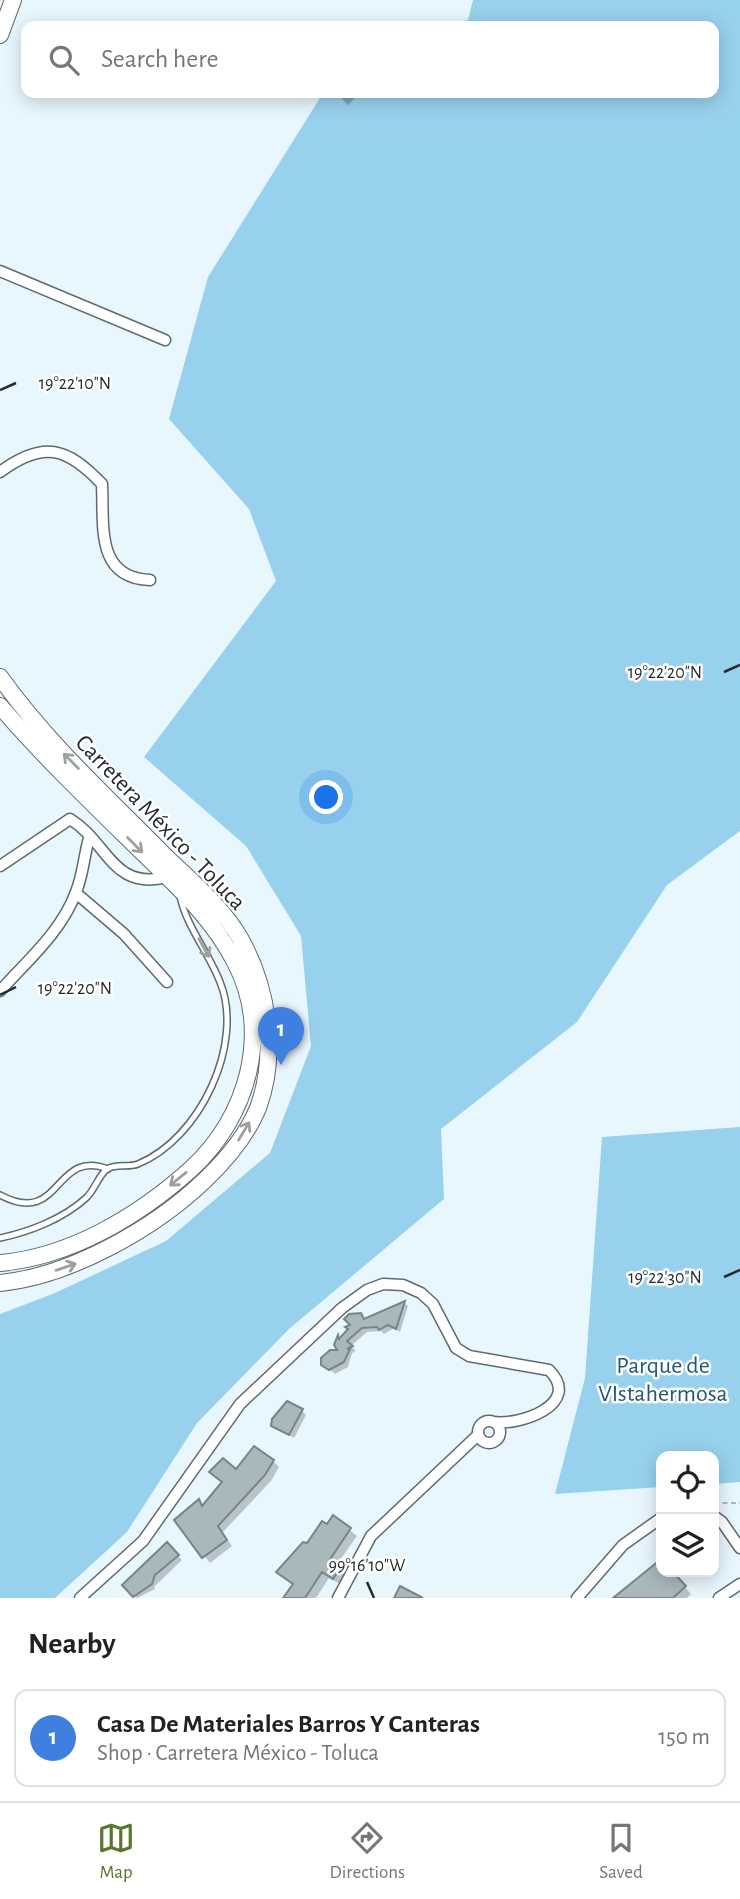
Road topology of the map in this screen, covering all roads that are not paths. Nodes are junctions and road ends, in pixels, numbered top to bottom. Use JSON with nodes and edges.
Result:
{"nodes":[{"id":1,"x":13,"y":0,"type":"edge"},
{"id":2,"x":0,"y":35,"type":"edge"},
{"id":3,"x":0,"y":271,"type":"edge"},
{"id":4,"x":164,"y":340,"type":"dead end"},
{"id":5,"x":0,"y":472,"type":"edge"},
{"id":6,"x":150,"y":580,"type":"dead end"},
{"id":7,"x":0,"y":677,"type":"edge"},
{"id":8,"x":0,"y":706,"type":"edge"},
{"id":9,"x":89,"y":838,"type":"junction"},
{"id":10,"x":0,"y":866,"type":"edge"},
{"id":11,"x":173,"y":881,"type":"junction"},
{"id":12,"x":76,"y":893,"type":"junction"},
{"id":13,"x":167,"y":982,"type":"dead end"},
{"id":14,"x":0,"y":991,"type":"edge"},
{"id":15,"x":108,"y":1169,"type":"junction"},
{"id":16,"x":0,"y":1195,"type":"edge"},
{"id":17,"x":0,"y":1238,"type":"edge"},
{"id":18,"x":0,"y":1263,"type":"edge"},
{"id":19,"x":0,"y":1283,"type":"edge"},
{"id":20,"x":493,"y":1422,"type":"junction"},
{"id":21,"x":478,"y":1435,"type":"junction"},
{"id":22,"x":719,"y":1520,"type":"edge"},
{"id":23,"x":656,"y":1522,"type":"edge"},
{"id":24,"x":740,"y":1548,"type":"edge"},
{"id":25,"x":740,"y":1584,"type":"edge"},
{"id":26,"x":80,"y":1598,"type":"edge"},
{"id":27,"x":338,"y":1598,"type":"edge"},
{"id":28,"x":577,"y":1598,"type":"edge"},
{"id":29,"x":719,"y":1598,"type":"edge"}],
"edges":[{"from":1,"to":2,"type":"main road"},
{"from":3,"to":4,"type":"street"},
{"from":5,"to":6,"type":"street"},
{"from":19,"to":7,"type":"main road","name":"Carretera México - Toluca","one_way":true},
{"from":8,"to":11,"type":"main road","name":"Carretera México - Toluca","one_way":true},
{"from":9,"to":10,"type":"street"},
{"from":9,"to":11,"type":"street"},
{"from":9,"to":12,"type":"street"},
{"from":11,"to":15,"type":"lane","one_way":true},
{"from":11,"to":18,"type":"main road","name":"Carretera México - Toluca","one_way":true},
{"from":12,"to":13,"type":"street"},
{"from":12,"to":14,"type":"street"},
{"from":15,"to":16,"type":"lane"},
{"from":15,"to":17,"type":"lane"},
{"from":20,"to":21,"type":"street"},
{"from":20,"to":21,"type":"street"},
{"from":20,"to":26,"type":"street"},
{"from":21,"to":27,"type":"street"},
{"from":22,"to":24,"type":"street"},
{"from":23,"to":28,"type":"street"},
{"from":25,"to":29,"type":"street"}]}
